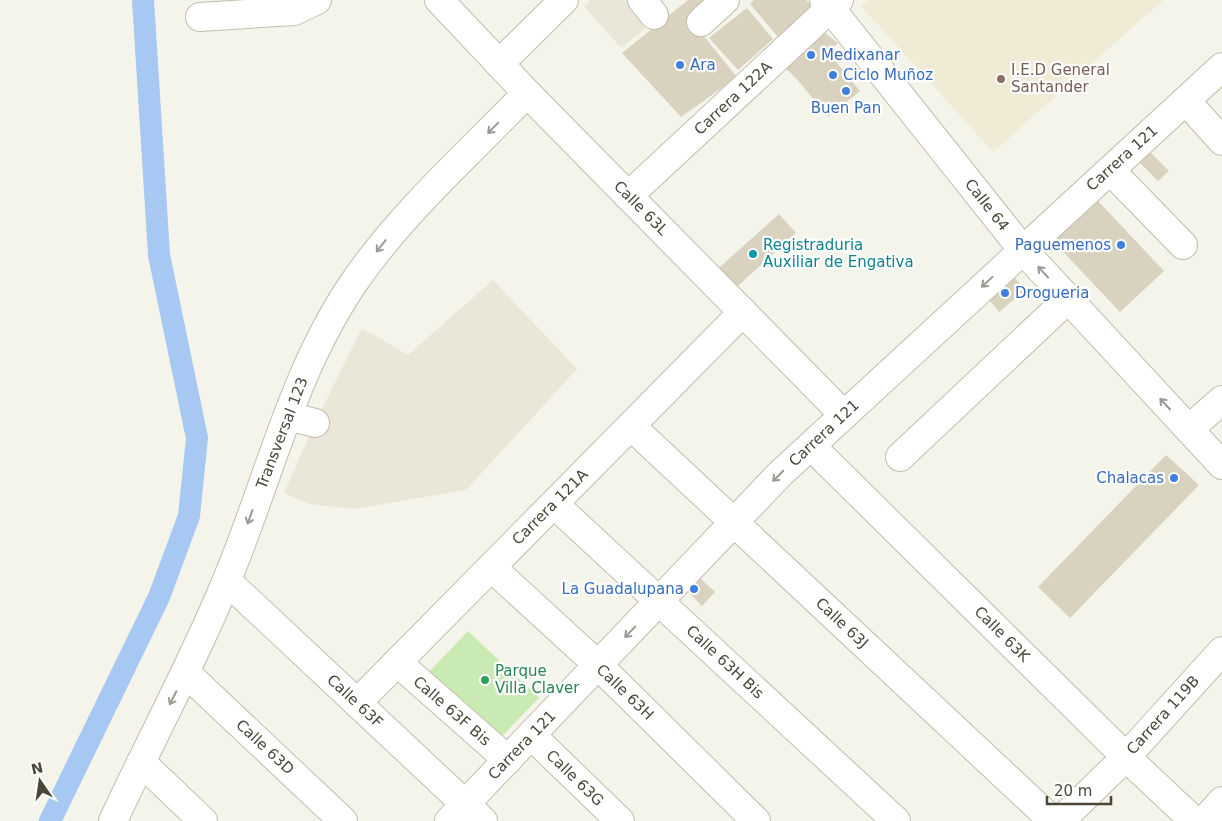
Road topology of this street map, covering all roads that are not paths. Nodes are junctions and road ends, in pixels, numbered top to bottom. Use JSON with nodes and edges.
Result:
{"nodes":[{"id":1,"x":317,"y":0,"type":"edge"},
{"id":2,"x":439,"y":0,"type":"edge"},
{"id":3,"x":564,"y":0,"type":"edge"},
{"id":4,"x":725,"y":0,"type":"edge"},
{"id":5,"x":831,"y":3,"type":"edge"},
{"id":6,"x":200,"y":17,"type":"dead end"},
{"id":7,"x":701,"y":22,"type":"dead end"},
{"id":8,"x":500,"y":64,"type":"junction"},
{"id":9,"x":1222,"y":68,"type":"edge"},
{"id":10,"x":527,"y":93,"type":"junction"},
{"id":11,"x":1186,"y":100,"type":"junction"},
{"id":12,"x":1222,"y":141,"type":"edge"},
{"id":13,"x":1110,"y":170,"type":"junction"},
{"id":14,"x":628,"y":196,"type":"junction"},
{"id":15,"x":1184,"y":245,"type":"dead end"},
{"id":16,"x":1022,"y":249,"type":"junction"},
{"id":17,"x":1068,"y":299,"type":"junction"},
{"id":18,"x":743,"y":312,"type":"junction"},
{"id":19,"x":1222,"y":400,"type":"edge"},
{"id":20,"x":844,"y":415,"type":"junction"},
{"id":21,"x":288,"y":416,"type":"junction"},
{"id":22,"x":315,"y":423,"type":"dead end"},
{"id":23,"x":630,"y":426,"type":"junction"},
{"id":24,"x":1189,"y":429,"type":"junction"},
{"id":25,"x":811,"y":446,"type":"junction"},
{"id":26,"x":900,"y":457,"type":"dead end"},
{"id":27,"x":1222,"y":465,"type":"edge"},
{"id":28,"x":554,"y":504,"type":"junction"},
{"id":29,"x":734,"y":523,"type":"junction"},
{"id":30,"x":491,"y":567,"type":"junction"},
{"id":31,"x":227,"y":581,"type":"junction"},
{"id":32,"x":659,"y":601,"type":"junction"},
{"id":33,"x":1222,"y":651,"type":"edge"},
{"id":34,"x":397,"y":662,"type":"junction"},
{"id":35,"x":598,"y":665,"type":"junction"},
{"id":36,"x":186,"y":673,"type":"junction"},
{"id":37,"x":357,"y":703,"type":"junction"},
{"id":38,"x":531,"y":735,"type":"junction"},
{"id":39,"x":1126,"y":757,"type":"junction"},
{"id":40,"x":508,"y":760,"type":"junction"},
{"id":41,"x":141,"y":762,"type":"junction"},
{"id":42,"x":1222,"y":801,"type":"edge"},
{"id":43,"x":466,"y":815,"type":"edge"},
{"id":44,"x":113,"y":821,"type":"edge"},
{"id":45,"x":203,"y":821,"type":"edge"},
{"id":46,"x":343,"y":821,"type":"edge"},
{"id":47,"x":620,"y":821,"type":"edge"},
{"id":48,"x":756,"y":821,"type":"edge"},
{"id":49,"x":896,"y":821,"type":"edge"},
{"id":50,"x":1053,"y":821,"type":"edge"},
{"id":51,"x":1060,"y":821,"type":"edge"},
{"id":52,"x":1194,"y":821,"type":"edge"},
{"id":53,"x":1204,"y":821,"type":"edge"}],
"edges":[{"from":1,"to":6,"type":"street"},
{"from":2,"to":8,"type":"street","name":"Calle 63L"},
{"from":3,"to":8,"type":"street"},
{"from":4,"to":7,"type":"street"},
{"from":5,"to":14,"type":"street","name":"Carrera 122A"},
{"from":5,"to":16,"type":"street","name":"Calle 64"},
{"from":8,"to":10,"type":"street","name":"Calle 63L"},
{"from":9,"to":11,"type":"street","name":"Carrera 121"},
{"from":10,"to":14,"type":"street","name":"Calle 63L"},
{"from":10,"to":21,"type":"street","name":"Transversal 123","one_way":true},
{"from":11,"to":12,"type":"street"},
{"from":11,"to":13,"type":"street","name":"Carrera 121"},
{"from":13,"to":15,"type":"street"},
{"from":13,"to":16,"type":"street","name":"Carrera 121"},
{"from":14,"to":18,"type":"street","name":"Calle 63L"},
{"from":17,"to":16,"type":"street","name":"Calle 64","one_way":true},
{"from":16,"to":20,"type":"street","name":"Carrera 121","one_way":true},
{"from":24,"to":17,"type":"street","name":"Calle 64","one_way":true},
{"from":17,"to":26,"type":"street"},
{"from":18,"to":20,"type":"street","name":"Calle 63L"},
{"from":18,"to":23,"type":"street","name":"Carrera 121A"},
{"from":19,"to":24,"type":"street"},
{"from":20,"to":25,"type":"street","name":"Carrera 121"},
{"from":21,"to":22,"type":"street"},
{"from":21,"to":31,"type":"street","name":"Transversal 123","one_way":true},
{"from":23,"to":28,"type":"street","name":"Carrera 121A"},
{"from":23,"to":29,"type":"street","name":"Calle 63J"},
{"from":24,"to":27,"type":"street","name":"Calle 64"},
{"from":25,"to":29,"type":"street","name":"Carrera 121","one_way":true},
{"from":25,"to":39,"type":"street","name":"Calle 63K"},
{"from":28,"to":30,"type":"street","name":"Carrera 121A"},
{"from":28,"to":32,"type":"street","name":"Calle 63H Bis"},
{"from":29,"to":32,"type":"street","name":"Carrera 121"},
{"from":29,"to":50,"type":"street","name":"Calle 63J"},
{"from":30,"to":34,"type":"street","name":"Carrera 121A"},
{"from":30,"to":35,"type":"street","name":"Calle 63H"},
{"from":31,"to":36,"type":"street","name":"Transversal 123"},
{"from":31,"to":37,"type":"street","name":"Calle 63F"},
{"from":32,"to":35,"type":"street","name":"Carrera 121","one_way":true},
{"from":32,"to":49,"type":"street","name":"Calle 63H Bis"},
{"from":33,"to":39,"type":"street","name":"Carrera 119B"},
{"from":34,"to":37,"type":"street","name":"Carrera 121A"},
{"from":34,"to":40,"type":"street","name":"Calle 63F Bis"},
{"from":35,"to":38,"type":"street","name":"Carrera 121"},
{"from":35,"to":48,"type":"street","name":"Calle 63H"},
{"from":36,"to":41,"type":"street","name":"Transversal 123","one_way":true},
{"from":36,"to":46,"type":"street","name":"Calle 63D"},
{"from":37,"to":43,"type":"street","name":"Calle 63F"},
{"from":38,"to":40,"type":"street","name":"Carrera 121"},
{"from":38,"to":47,"type":"street","name":"Calle 63G"},
{"from":39,"to":51,"type":"street","name":"Carrera 119B"},
{"from":39,"to":52,"type":"street","name":"Calle 63K"},
{"from":40,"to":43,"type":"street","name":"Carrera 121"},
{"from":41,"to":44,"type":"street","name":"Transversal 123"},
{"from":41,"to":45,"type":"street"},
{"from":42,"to":53,"type":"street"}]}
